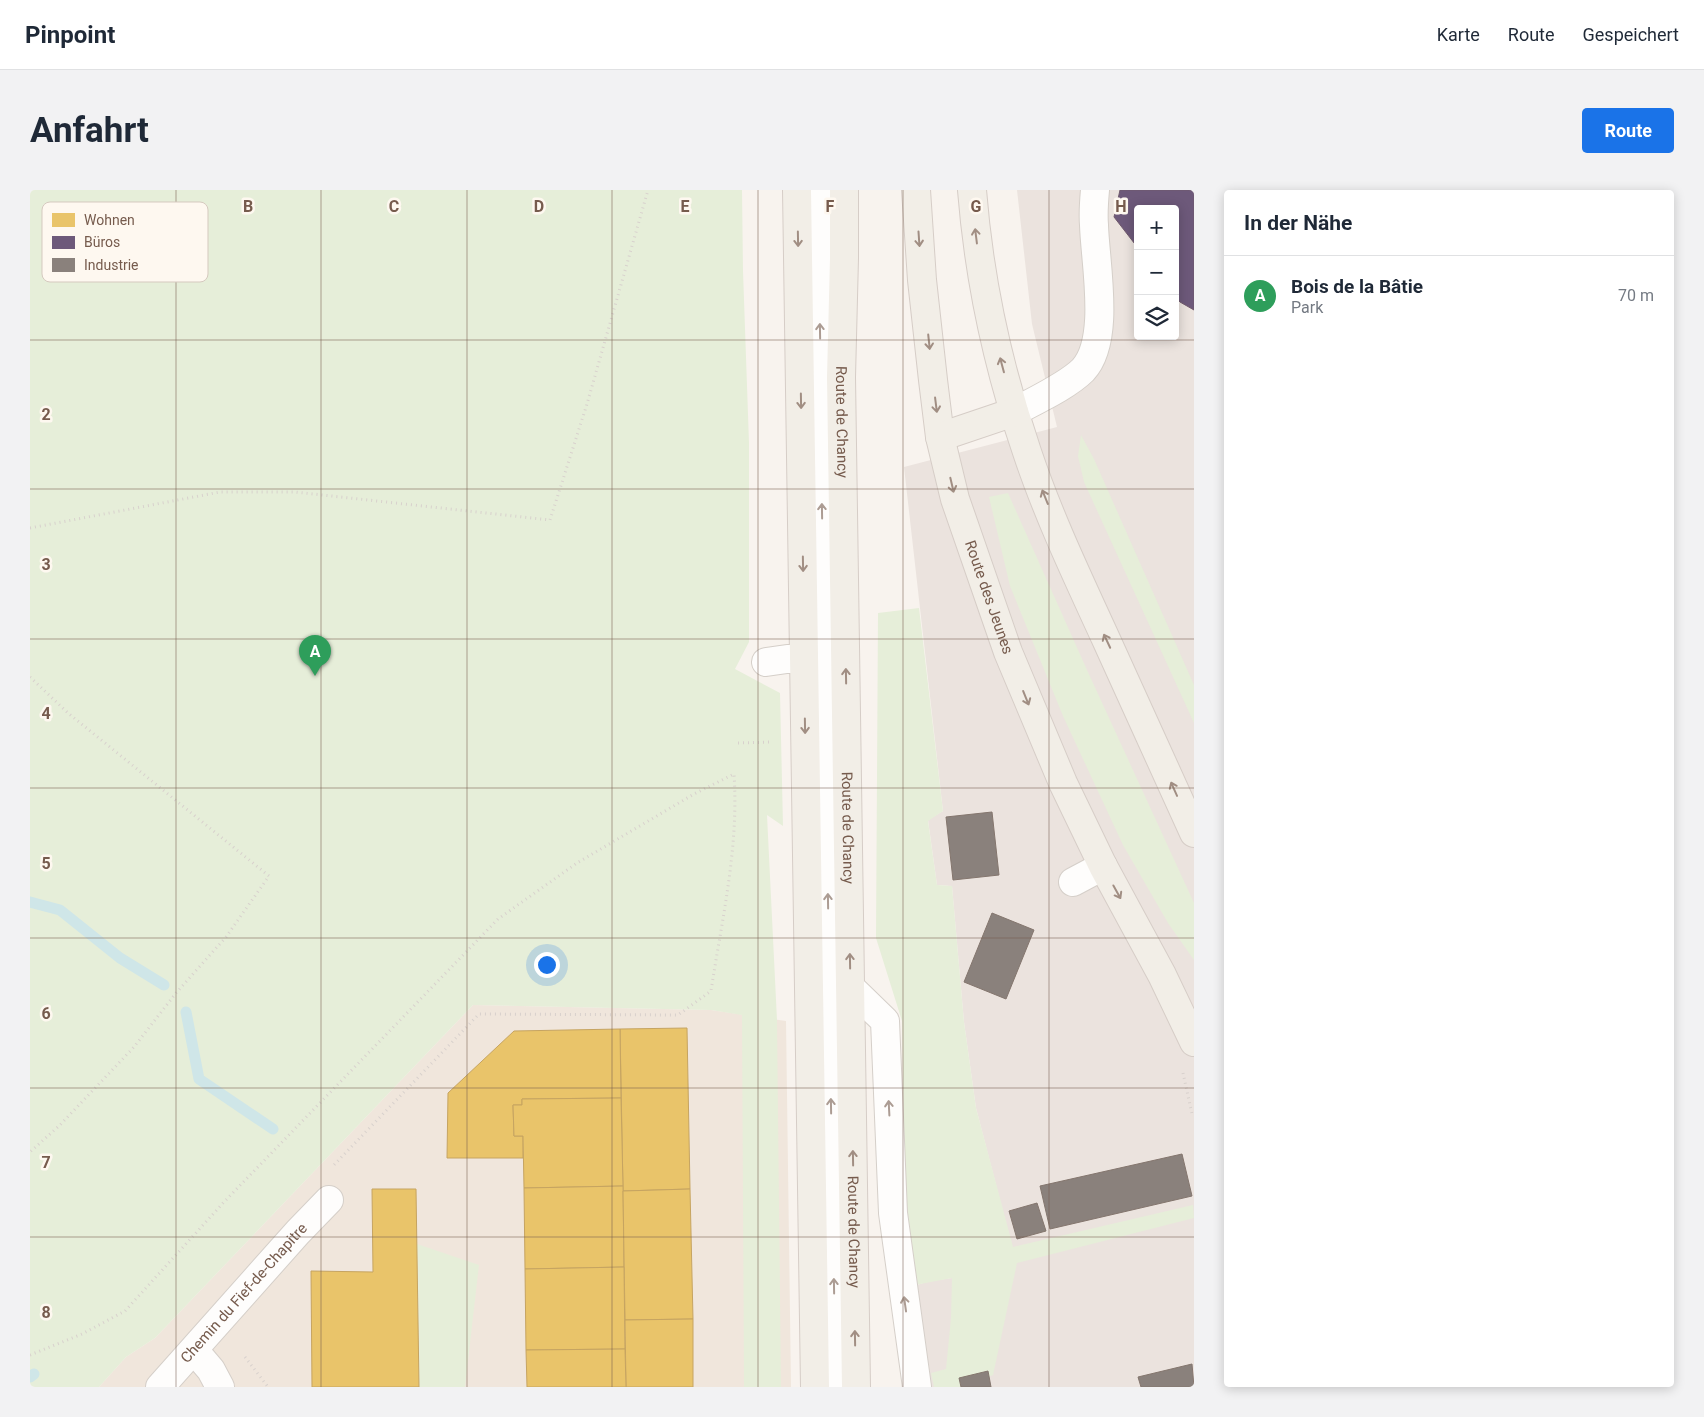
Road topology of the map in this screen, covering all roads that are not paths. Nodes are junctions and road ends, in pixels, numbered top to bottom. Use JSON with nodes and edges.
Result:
{"nodes":[{"id":1,"x":797,"y":190,"type":"edge"},
{"id":2,"x":916,"y":190,"type":"edge"},
{"id":3,"x":972,"y":190,"type":"edge"},
{"id":4,"x":1094,"y":190,"type":"edge"},
{"id":5,"x":835,"y":191,"type":"edge"},
{"id":6,"x":1014,"y":412,"type":"junction"},
{"id":7,"x":940,"y":438,"type":"junction"},
{"id":8,"x":815,"y":660,"type":"junction"},
{"id":9,"x":766,"y":662,"type":"dead end"},
{"id":10,"x":1194,"y":833,"type":"edge"},
{"id":11,"x":1103,"y":866,"type":"junction"},
{"id":12,"x":1073,"y":882,"type":"dead end"},
{"id":13,"x":1162,"y":974,"type":"junction"},
{"id":14,"x":850,"y":988,"type":"junction"},
{"id":15,"x":1194,"y":999,"type":"edge"},
{"id":16,"x":1194,"y":1042,"type":"edge"},
{"id":17,"x":330,"y":1200,"type":"dead end"},
{"id":18,"x":194,"y":1350,"type":"junction"},
{"id":19,"x":160,"y":1387,"type":"edge"},
{"id":20,"x":220,"y":1387,"type":"edge"},
{"id":21,"x":815,"y":1387,"type":"edge"},
{"id":22,"x":835,"y":1387,"type":"edge"},
{"id":23,"x":856,"y":1387,"type":"edge"},
{"id":24,"x":917,"y":1387,"type":"edge"}],
"edges":[{"from":1,"to":8,"type":"main road","one_way":true},
{"from":2,"to":7,"type":"main road","name":"Route des Jeunes","one_way":true},
{"from":6,"to":3,"type":"main road","one_way":true},
{"from":4,"to":6,"type":"street"},
{"from":8,"to":5,"type":"street","one_way":true},
{"from":14,"to":5,"type":"main road","name":"Route de Chancy","one_way":true},
{"from":6,"to":7,"type":"main road"},
{"from":10,"to":6,"type":"main road","one_way":true},
{"from":7,"to":11,"type":"main road","name":"Route des Jeunes","one_way":true},
{"from":8,"to":9,"type":"street"},
{"from":8,"to":21,"type":"main road","one_way":true},
{"from":22,"to":8,"type":"street","one_way":true},
{"from":11,"to":12,"type":"street"},
{"from":11,"to":13,"type":"main road","name":"Route des Jeunes","one_way":true},
{"from":13,"to":15,"type":"main road"},
{"from":13,"to":16,"type":"main road","name":"Route des Jeunes"},
{"from":23,"to":14,"type":"main road","name":"Route de Chancy","one_way":true},
{"from":24,"to":14,"type":"street","one_way":true},
{"from":17,"to":18,"type":"street","name":"Chemin du Fief-de-Chapitre"},
{"from":18,"to":19,"type":"street","name":"Chemin du Fief-de-Chapitre"},
{"from":18,"to":20,"type":"street"}]}
